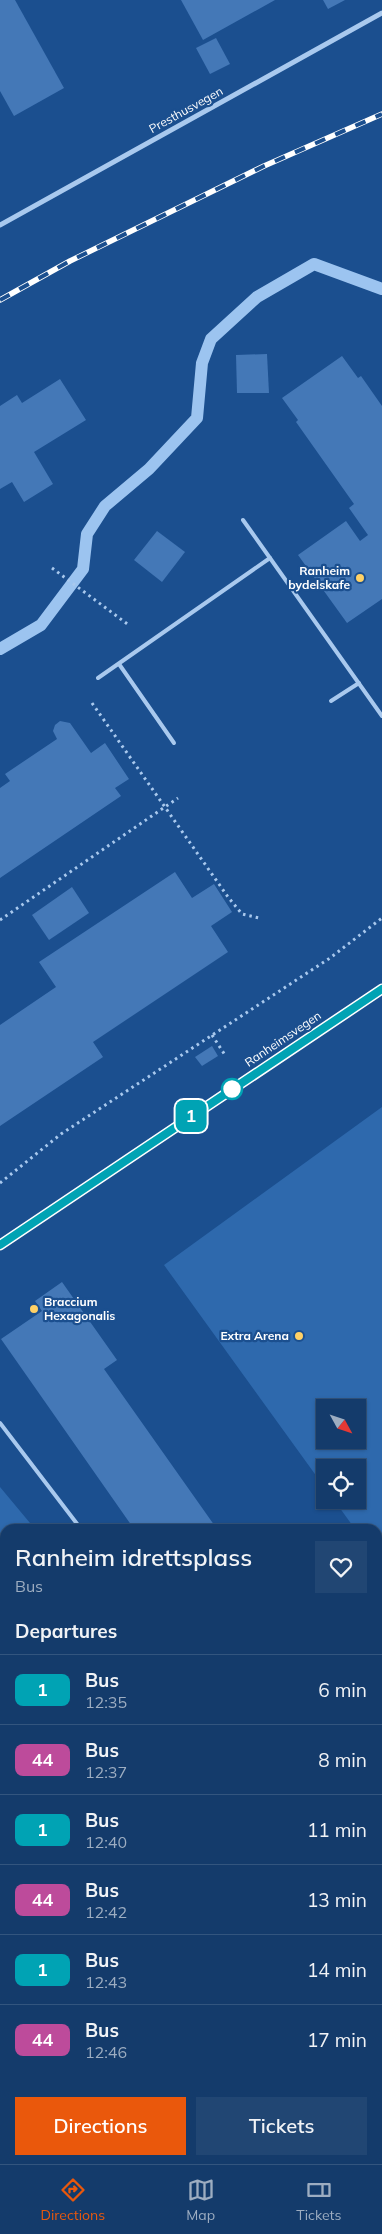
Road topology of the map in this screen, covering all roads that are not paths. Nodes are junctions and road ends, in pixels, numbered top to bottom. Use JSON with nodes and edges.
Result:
{"nodes":[{"id":1,"x":382,"y":13,"type":"edge"},
{"id":2,"x":0,"y":225,"type":"edge"},
{"id":3,"x":243,"y":520,"type":"dead end"},
{"id":4,"x":270,"y":558,"type":"junction"},
{"id":5,"x":119,"y":664,"type":"junction"},
{"id":6,"x":98,"y":678,"type":"dead end"},
{"id":7,"x":359,"y":683,"type":"junction"},
{"id":8,"x":331,"y":701,"type":"dead end"},
{"id":9,"x":382,"y":716,"type":"edge"},
{"id":10,"x":174,"y":743,"type":"dead end"},
{"id":11,"x":382,"y":989,"type":"edge"},
{"id":12,"x":0,"y":1246,"type":"edge"},
{"id":13,"x":0,"y":1423,"type":"edge"},
{"id":14,"x":77,"y":1524,"type":"edge"}],
"edges":[{"from":1,"to":2,"type":"street","name":"Presthusvegen"},
{"from":3,"to":4,"type":"lane"},
{"from":4,"to":5,"type":"lane"},
{"from":4,"to":7,"type":"lane"},
{"from":5,"to":6,"type":"lane"},
{"from":5,"to":10,"type":"lane"},
{"from":7,"to":8,"type":"lane"},
{"from":7,"to":9,"type":"lane"},
{"from":11,"to":12,"type":"street","name":"Ranheimsvegen"},
{"from":13,"to":14,"type":"lane"}]}
